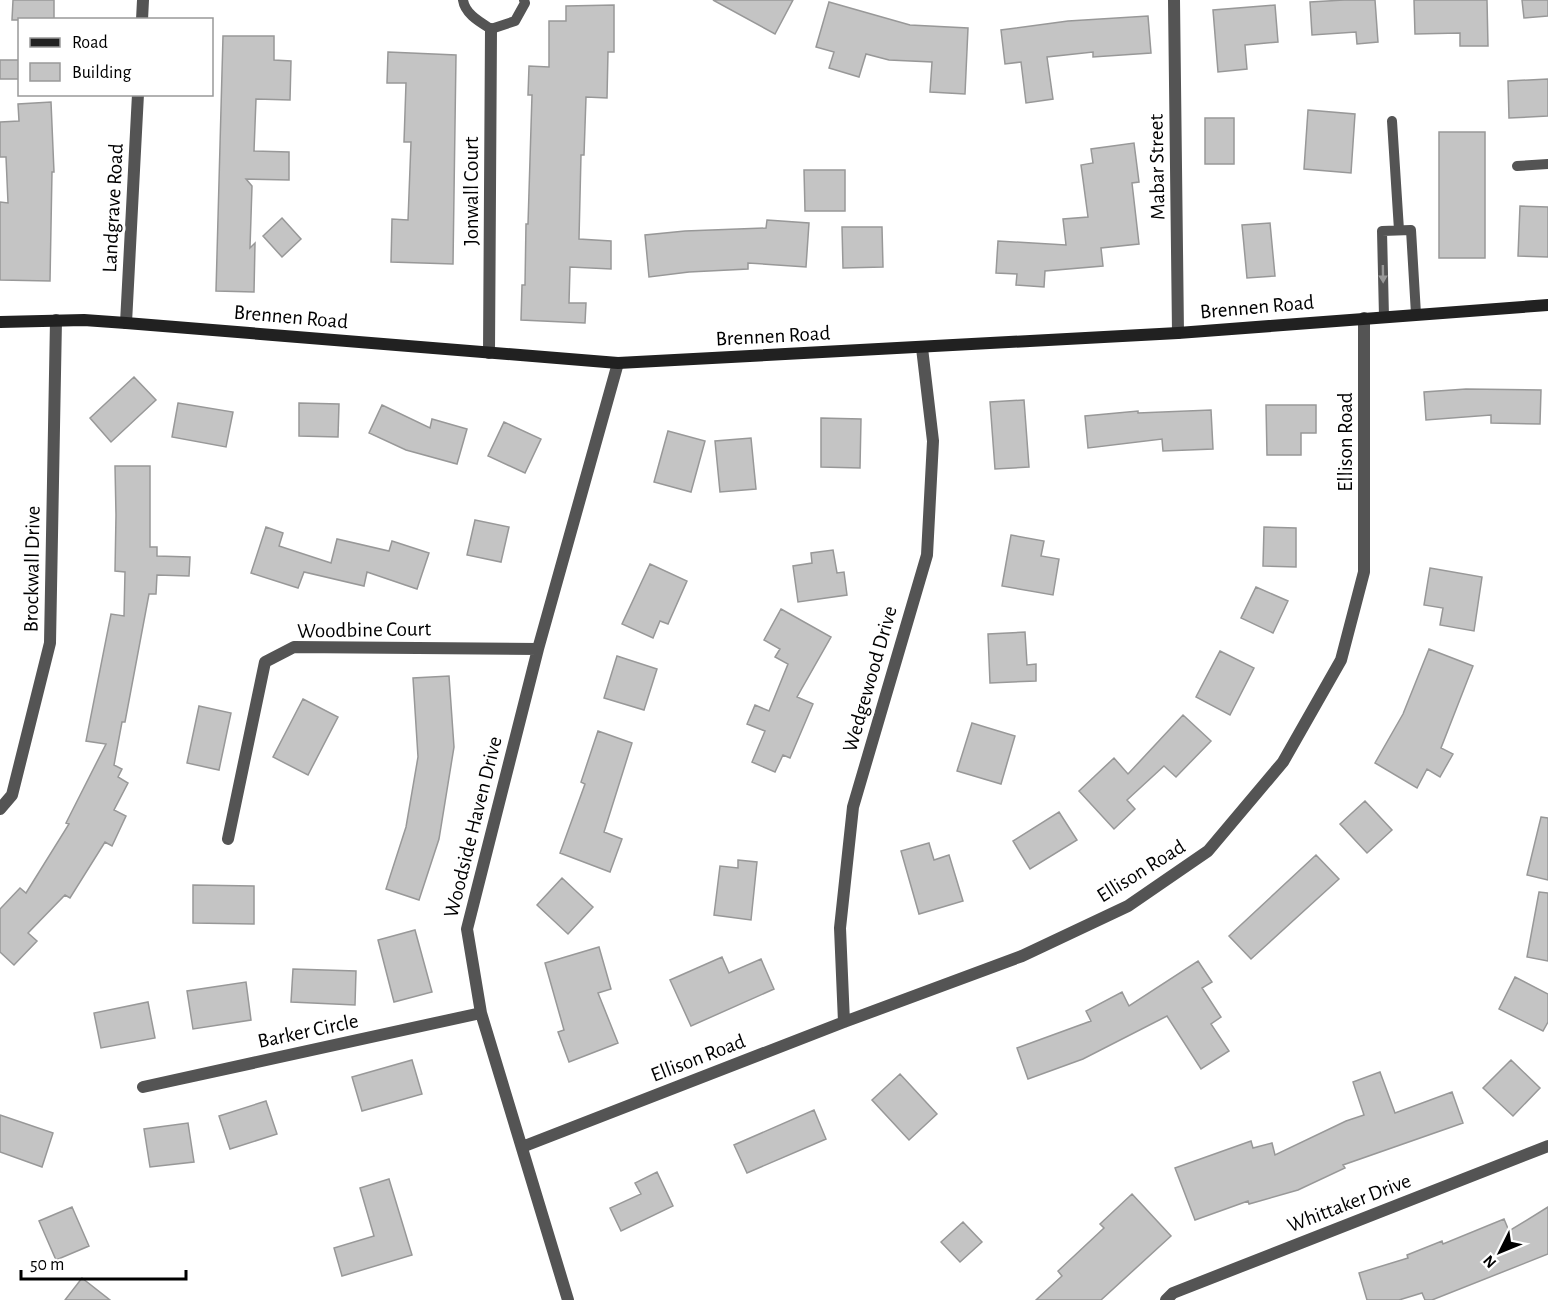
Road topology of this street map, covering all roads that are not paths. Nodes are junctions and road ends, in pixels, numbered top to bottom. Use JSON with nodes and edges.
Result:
{"nodes":[{"id":1,"x":143,"y":0,"type":"edge"},
{"id":2,"x":463,"y":0,"type":"edge"},
{"id":3,"x":524,"y":0,"type":"edge"},
{"id":4,"x":1174,"y":0,"type":"edge"},
{"id":5,"x":142,"y":18,"type":"edge"},
{"id":6,"x":491,"y":28,"type":"junction"},
{"id":7,"x":138,"y":96,"type":"edge"},
{"id":8,"x":1392,"y":121,"type":"dead end"},
{"id":9,"x":1548,"y":164,"type":"edge"},
{"id":10,"x":1517,"y":166,"type":"dead end"},
{"id":11,"x":1399,"y":230,"type":"junction"},
{"id":12,"x":1548,"y":305,"type":"edge"},
{"id":13,"x":1416,"y":314,"type":"junction"},
{"id":14,"x":1384,"y":316,"type":"junction"},
{"id":15,"x":1364,"y":318,"type":"junction"},
{"id":16,"x":56,"y":320,"type":"junction"},
{"id":17,"x":0,"y":321,"type":"edge"},
{"id":18,"x":126,"y":323,"type":"junction"},
{"id":19,"x":1178,"y":333,"type":"junction"},
{"id":20,"x":922,"y":348,"type":"junction"},
{"id":21,"x":489,"y":353,"type":"junction"},
{"id":22,"x":618,"y":363,"type":"junction"},
{"id":23,"x":538,"y":649,"type":"junction"},
{"id":24,"x":0,"y":809,"type":"edge"},
{"id":25,"x":228,"y":839,"type":"dead end"},
{"id":26,"x":481,"y":1013,"type":"junction"},
{"id":27,"x":844,"y":1022,"type":"junction"},
{"id":28,"x":143,"y":1088,"type":"dead end"},
{"id":29,"x":1548,"y":1146,"type":"edge"},
{"id":30,"x":522,"y":1147,"type":"junction"},
{"id":31,"x":568,"y":1300,"type":"edge"},
{"id":32,"x":1166,"y":1300,"type":"edge"}],
"edges":[{"from":1,"to":5,"type":"street"},
{"from":2,"to":6,"type":"lane"},
{"from":3,"to":6,"type":"lane"},
{"from":4,"to":19,"type":"street","name":"Mabar Street"},
{"from":6,"to":21,"type":"street","name":"Jonwall Court"},
{"from":7,"to":18,"type":"street","name":"Landgrave Road"},
{"from":8,"to":11,"type":"lane"},
{"from":9,"to":10,"type":"lane"},
{"from":11,"to":13,"type":"lane"},
{"from":11,"to":14,"type":"lane","one_way":true},
{"from":12,"to":13,"type":"street","name":"Brennen Road"},
{"from":13,"to":14,"type":"street","name":"Brennen Road"},
{"from":14,"to":15,"type":"street","name":"Brennen Road"},
{"from":15,"to":19,"type":"street","name":"Brennen Road"},
{"from":15,"to":27,"type":"street","name":"Ellison Road"},
{"from":16,"to":17,"type":"street","name":"Brennen Road"},
{"from":16,"to":18,"type":"street","name":"Brennen Road"},
{"from":16,"to":24,"type":"street","name":"Brockwall Drive"},
{"from":18,"to":21,"type":"street","name":"Brennen Road"},
{"from":19,"to":20,"type":"street","name":"Brennen Road"},
{"from":20,"to":22,"type":"street","name":"Brennen Road"},
{"from":20,"to":27,"type":"street","name":"Wedgewood Drive"},
{"from":21,"to":22,"type":"street","name":"Brennen Road"},
{"from":22,"to":23,"type":"street","name":"Woodside Haven Drive"},
{"from":23,"to":25,"type":"street","name":"Woodbine Court"},
{"from":23,"to":26,"type":"street","name":"Woodside Haven Drive"},
{"from":26,"to":28,"type":"street","name":"Barker Circle"},
{"from":26,"to":30,"type":"street","name":"Woodside Haven Drive"},
{"from":27,"to":30,"type":"street","name":"Ellison Road"},
{"from":29,"to":32,"type":"street","name":"Whittaker Drive"},
{"from":30,"to":31,"type":"street","name":"Woodside Haven Drive"}]}
